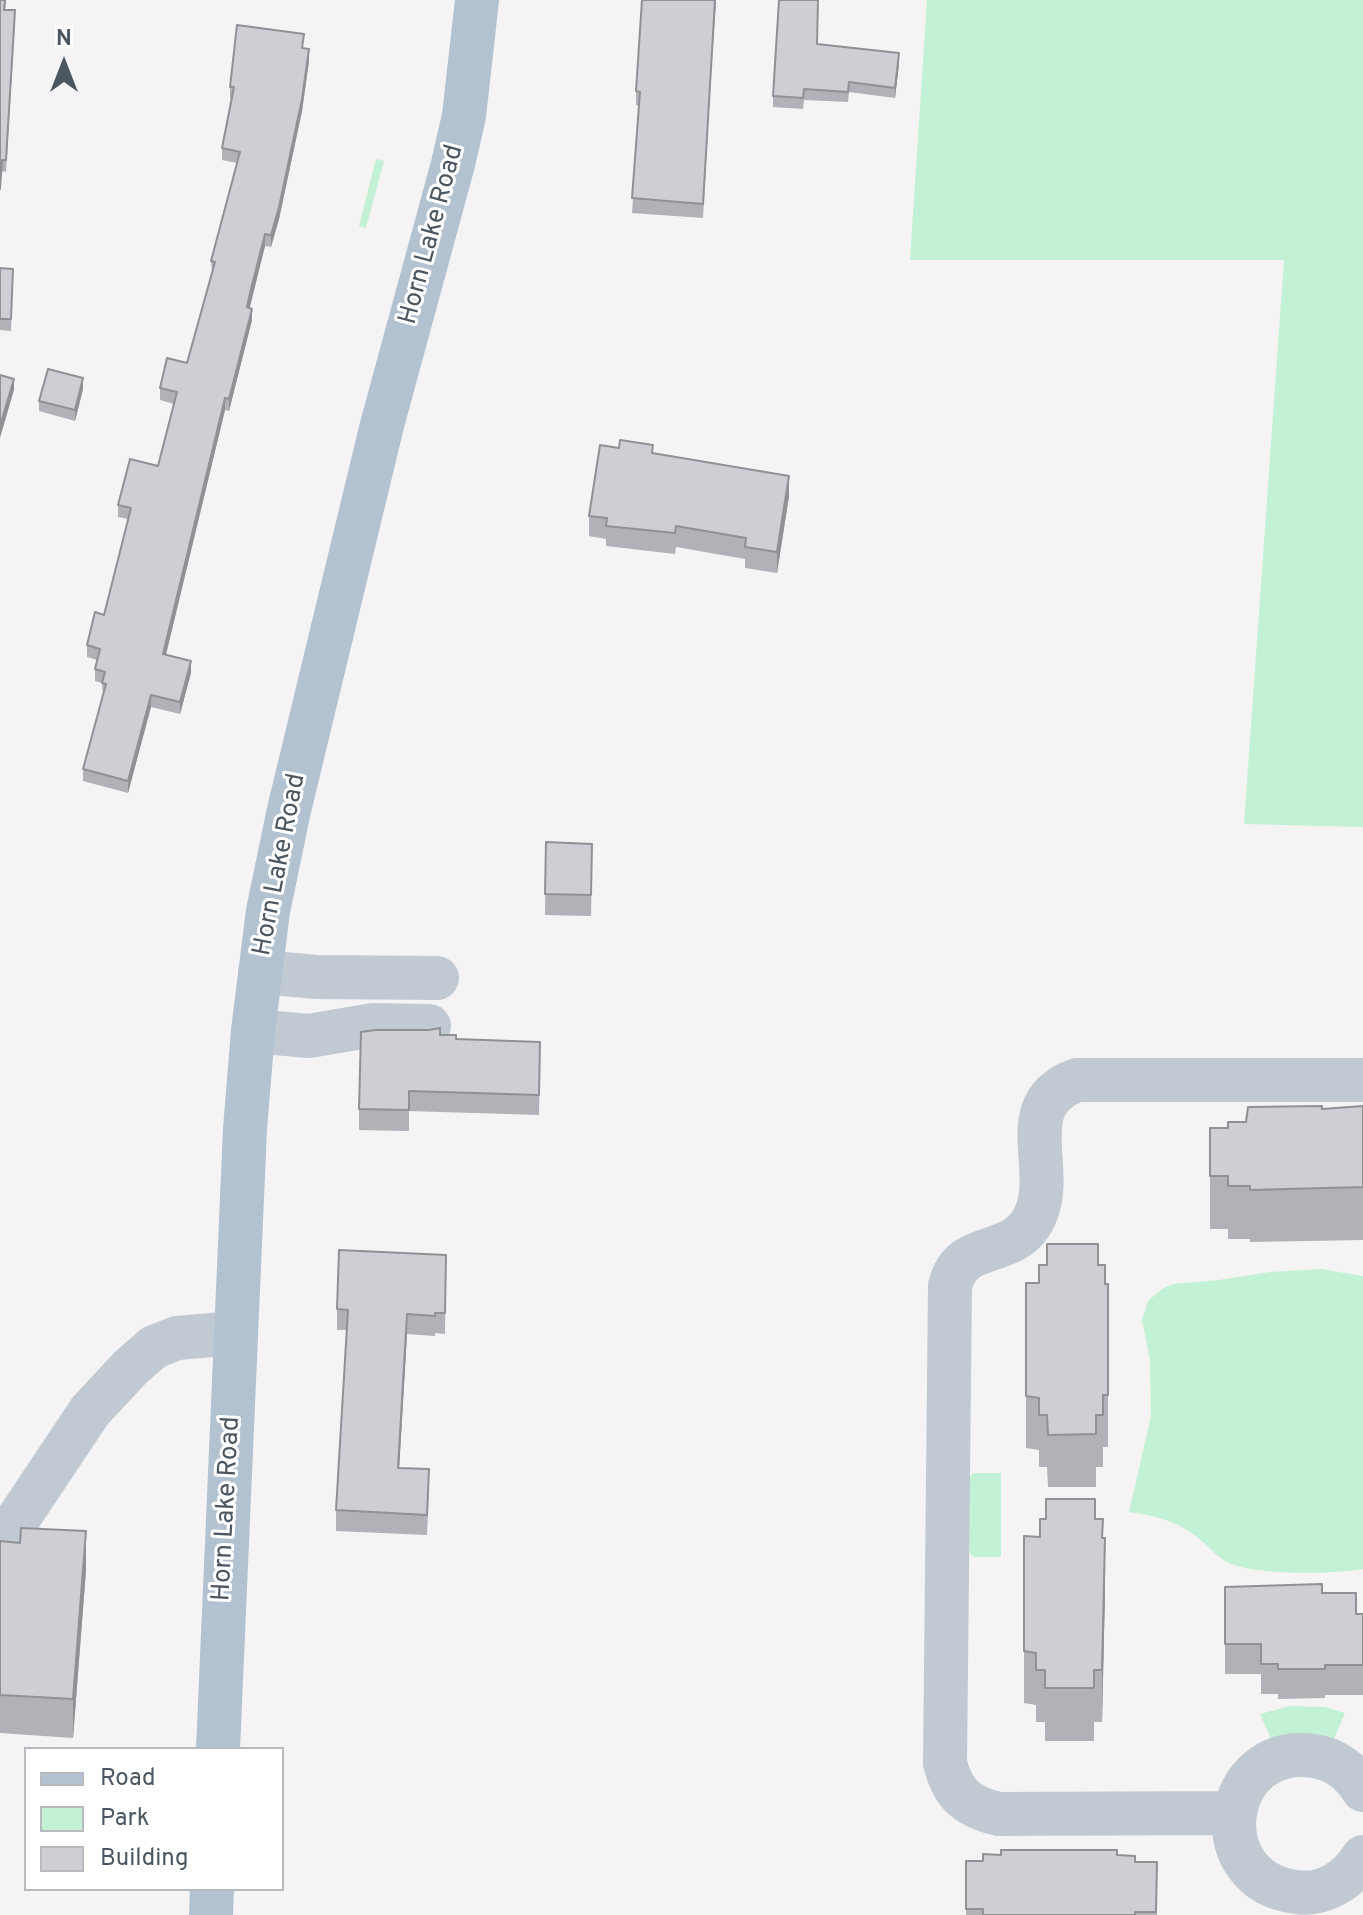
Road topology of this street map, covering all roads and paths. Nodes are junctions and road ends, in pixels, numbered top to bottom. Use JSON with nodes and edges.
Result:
{"nodes":[{"id":1,"x":477,"y":0,"type":"edge"},
{"id":2,"x":260,"y":972,"type":"junction"},
{"id":3,"x":437,"y":978,"type":"dead end"},
{"id":4,"x":429,"y":1026,"type":"edge"},
{"id":5,"x":253,"y":1031,"type":"junction"},
{"id":6,"x":1363,"y":1080,"type":"edge"},
{"id":7,"x":235,"y":1333,"type":"junction"},
{"id":8,"x":0,"y":1546,"type":"edge"},
{"id":9,"x":218,"y":1747,"type":"edge"},
{"id":10,"x":1363,"y":1790,"type":"edge"},
{"id":11,"x":1233,"y":1813,"type":"junction"},
{"id":12,"x":1363,"y":1857,"type":"edge"},
{"id":13,"x":212,"y":1891,"type":"edge"},
{"id":14,"x":1304,"y":1904,"type":"edge"},
{"id":15,"x":211,"y":1915,"type":"edge"}],
"edges":[{"from":1,"to":2,"type":"main road","name":"Horn Lake Road"},
{"from":2,"to":3,"type":"lane"},
{"from":2,"to":5,"type":"main road","name":"Horn Lake Road"},
{"from":4,"to":5,"type":"lane"},
{"from":5,"to":7,"type":"main road","name":"Horn Lake Road"},
{"from":6,"to":11,"type":"lane"},
{"from":7,"to":8,"type":"lane"},
{"from":7,"to":9,"type":"main road","name":"Horn Lake Road"},
{"from":10,"to":11,"type":"lane"},
{"from":11,"to":14,"type":"lane"},
{"from":12,"to":14,"type":"lane"},
{"from":13,"to":15,"type":"main road"}]}
